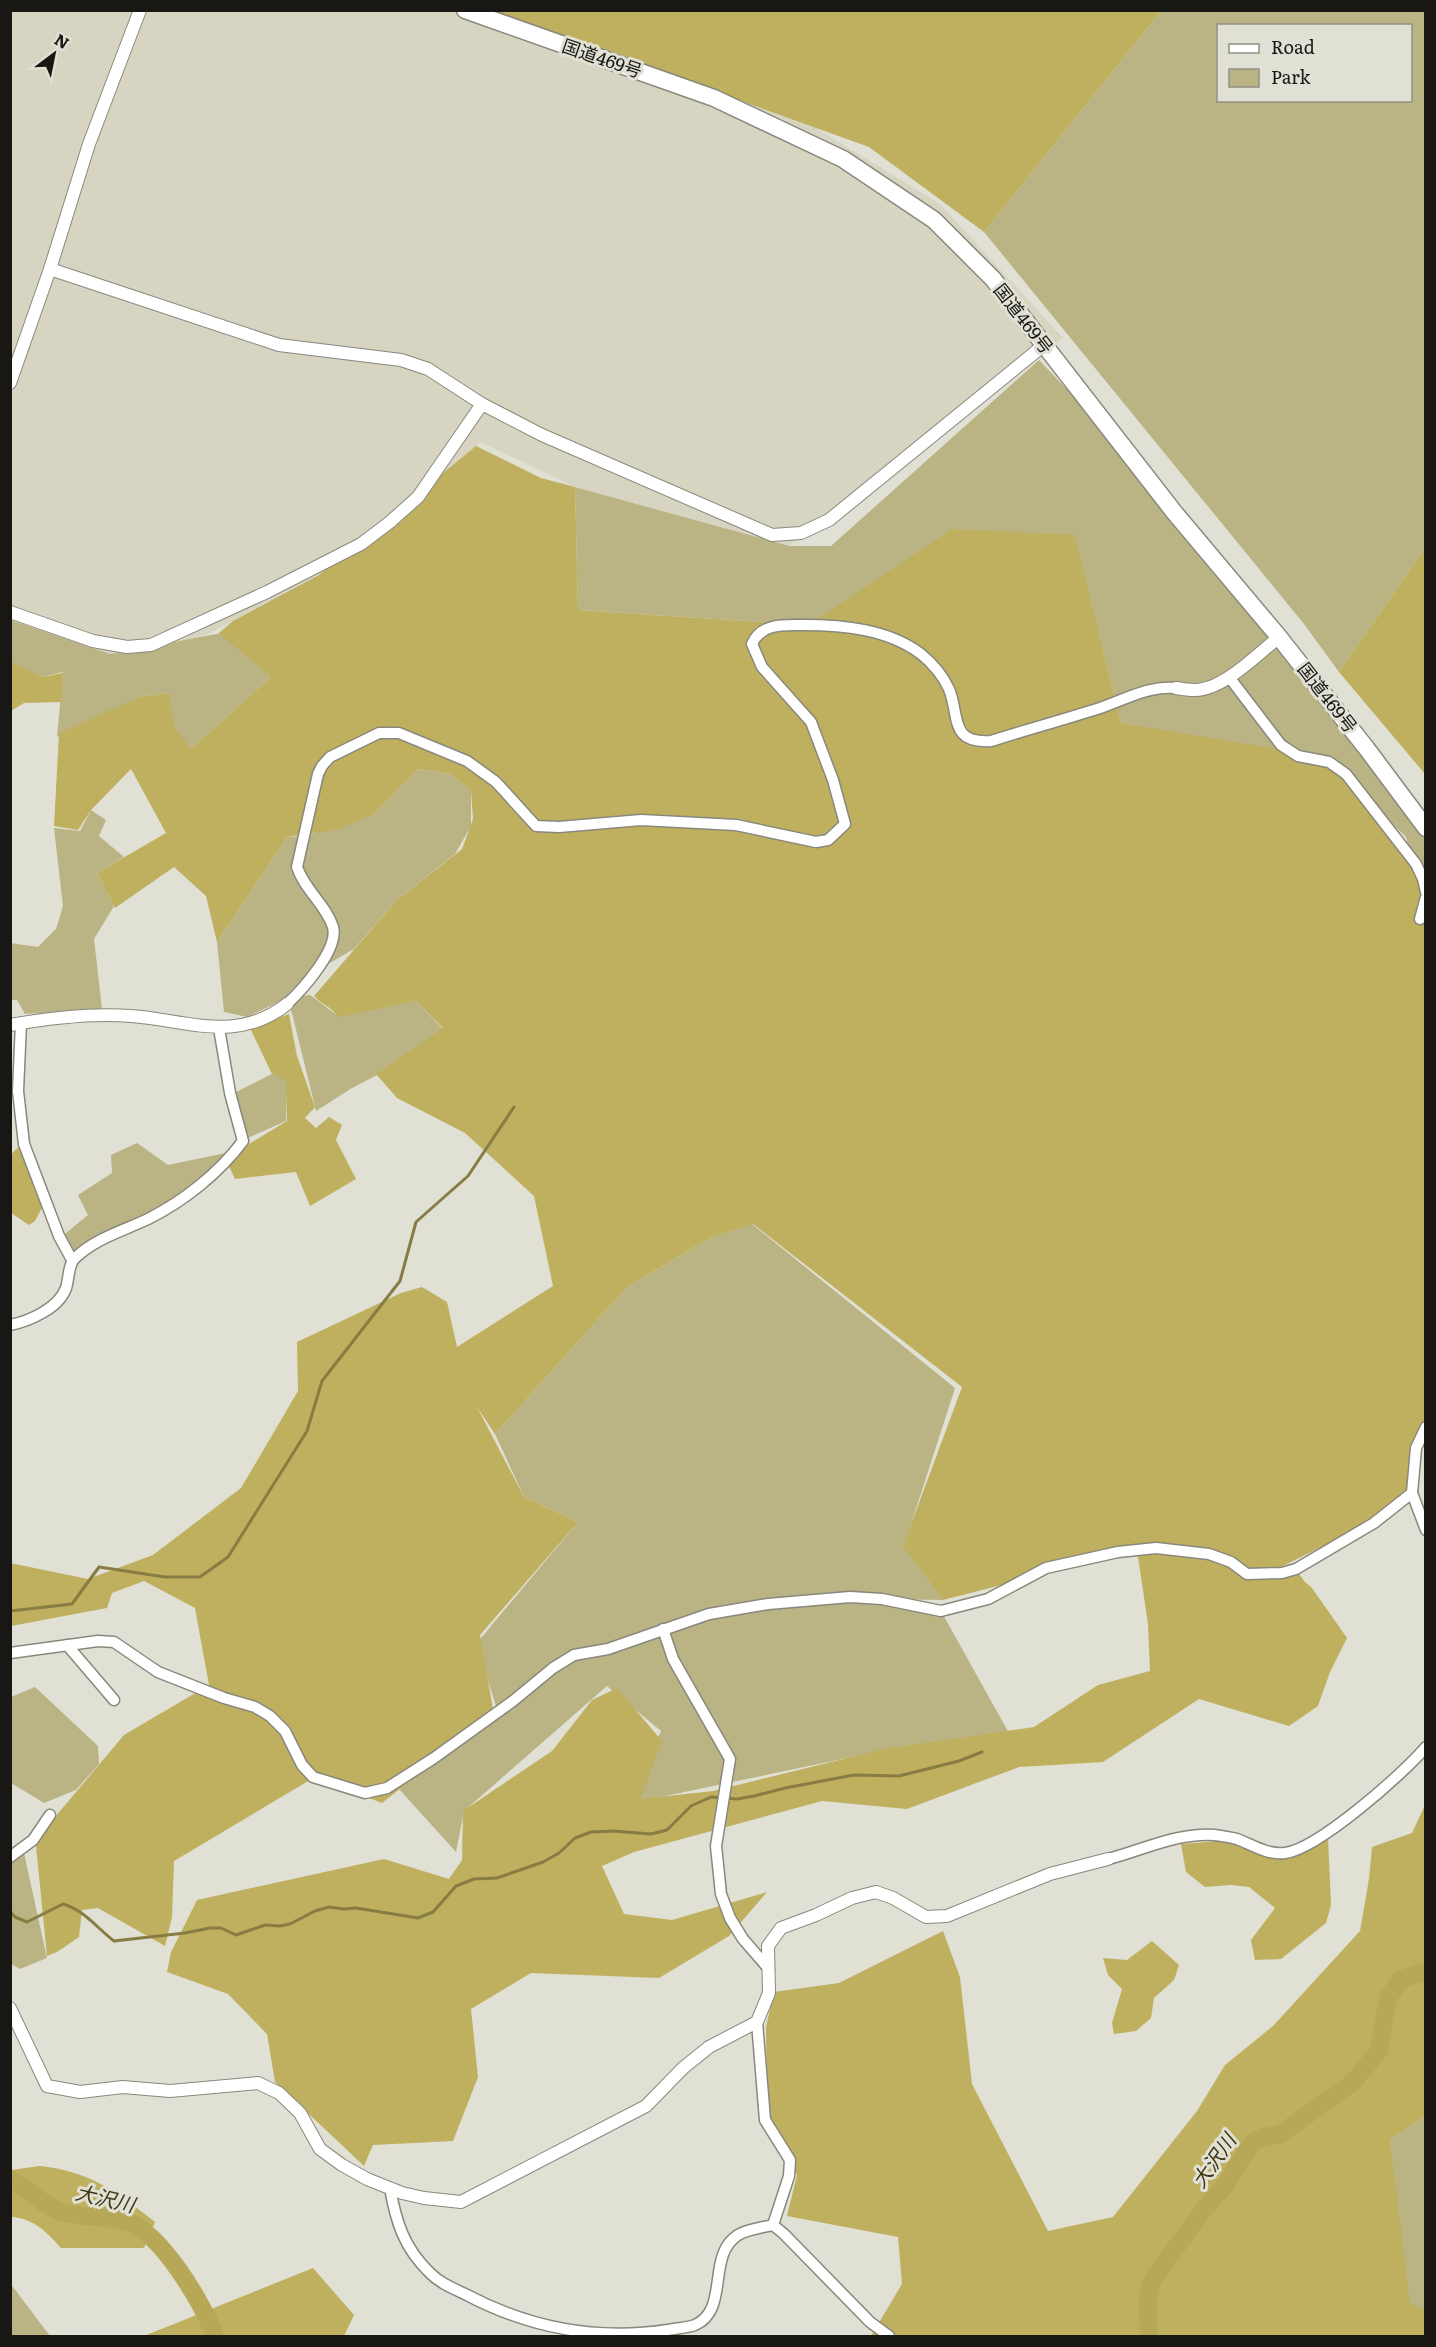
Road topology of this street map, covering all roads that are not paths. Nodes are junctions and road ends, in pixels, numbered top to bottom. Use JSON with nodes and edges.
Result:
{"nodes":[{"id":1,"x":140,"y":10,"type":"edge"},
{"id":2,"x":465,"y":10,"type":"edge"},
{"id":3,"x":50,"y":269,"type":"junction"},
{"id":4,"x":1044,"y":345,"type":"junction"},
{"id":5,"x":10,"y":383,"type":"edge"},
{"id":6,"x":482,"y":404,"type":"junction"},
{"id":7,"x":10,"y":612,"type":"edge"},
{"id":8,"x":1279,"y":637,"type":"junction"},
{"id":9,"x":1229,"y":677,"type":"junction"},
{"id":10,"x":1176,"y":688,"type":"joint"},
{"id":11,"x":1425,"y":828,"type":"edge"},
{"id":12,"x":1425,"y":892,"type":"edge"},
{"id":13,"x":1425,"y":897,"type":"edge"},
{"id":14,"x":1420,"y":919,"type":"dead end"},
{"id":15,"x":287,"y":1004,"type":"joint"},
{"id":16,"x":16,"y":1024,"type":"edge"},
{"id":17,"x":219,"y":1028,"type":"junction"},
{"id":18,"x":72,"y":1260,"type":"junction"},
{"id":19,"x":10,"y":1325,"type":"edge"},
{"id":20,"x":1425,"y":1427,"type":"edge"},
{"id":21,"x":1412,"y":1494,"type":"junction"},
{"id":22,"x":1425,"y":1530,"type":"edge"},
{"id":23,"x":663,"y":1629,"type":"junction"},
{"id":24,"x":67,"y":1645,"type":"junction"},
{"id":25,"x":10,"y":1653,"type":"edge"},
{"id":26,"x":114,"y":1700,"type":"dead end"},
{"id":27,"x":1425,"y":1747,"type":"edge"},
{"id":28,"x":50,"y":1815,"type":"dead end"},
{"id":29,"x":10,"y":1857,"type":"edge"},
{"id":30,"x":1108,"y":1859,"type":"joint"},
{"id":31,"x":769,"y":1969,"type":"junction"},
{"id":32,"x":10,"y":2008,"type":"edge"},
{"id":33,"x":757,"y":2022,"type":"junction"},
{"id":34,"x":390,"y":2188,"type":"junction"},
{"id":35,"x":773,"y":2225,"type":"junction"},
{"id":36,"x":889,"y":2337,"type":"edge"}],
"edges":[{"from":1,"to":3,"type":"street"},
{"from":2,"to":4,"type":"highway","name":"国道469号"},
{"from":3,"to":5,"type":"street"},
{"from":3,"to":6,"type":"street"},
{"from":4,"to":6,"type":"street"},
{"from":4,"to":8,"type":"highway","name":"国道469号"},
{"from":6,"to":7,"type":"street"},
{"from":8,"to":9,"type":"street"},
{"from":8,"to":11,"type":"highway","name":"国道469号"},
{"from":9,"to":10,"type":"street"},
{"from":9,"to":12,"type":"street"},
{"from":10,"to":15,"type":"street"},
{"from":13,"to":14,"type":"street"},
{"from":15,"to":17,"type":"street"},
{"from":16,"to":17,"type":"street"},
{"from":16,"to":18,"type":"street"},
{"from":17,"to":18,"type":"street"},
{"from":18,"to":19,"type":"street"},
{"from":20,"to":21,"type":"street"},
{"from":21,"to":22,"type":"street"},
{"from":21,"to":23,"type":"street"},
{"from":23,"to":24,"type":"street"},
{"from":23,"to":31,"type":"street"},
{"from":24,"to":25,"type":"street"},
{"from":24,"to":26,"type":"street"},
{"from":27,"to":30,"type":"street"},
{"from":28,"to":29,"type":"street"},
{"from":30,"to":31,"type":"street"},
{"from":31,"to":33,"type":"street"},
{"from":32,"to":34,"type":"street"},
{"from":33,"to":34,"type":"street"},
{"from":33,"to":35,"type":"street"},
{"from":34,"to":35,"type":"street"},
{"from":35,"to":36,"type":"street"}]}
